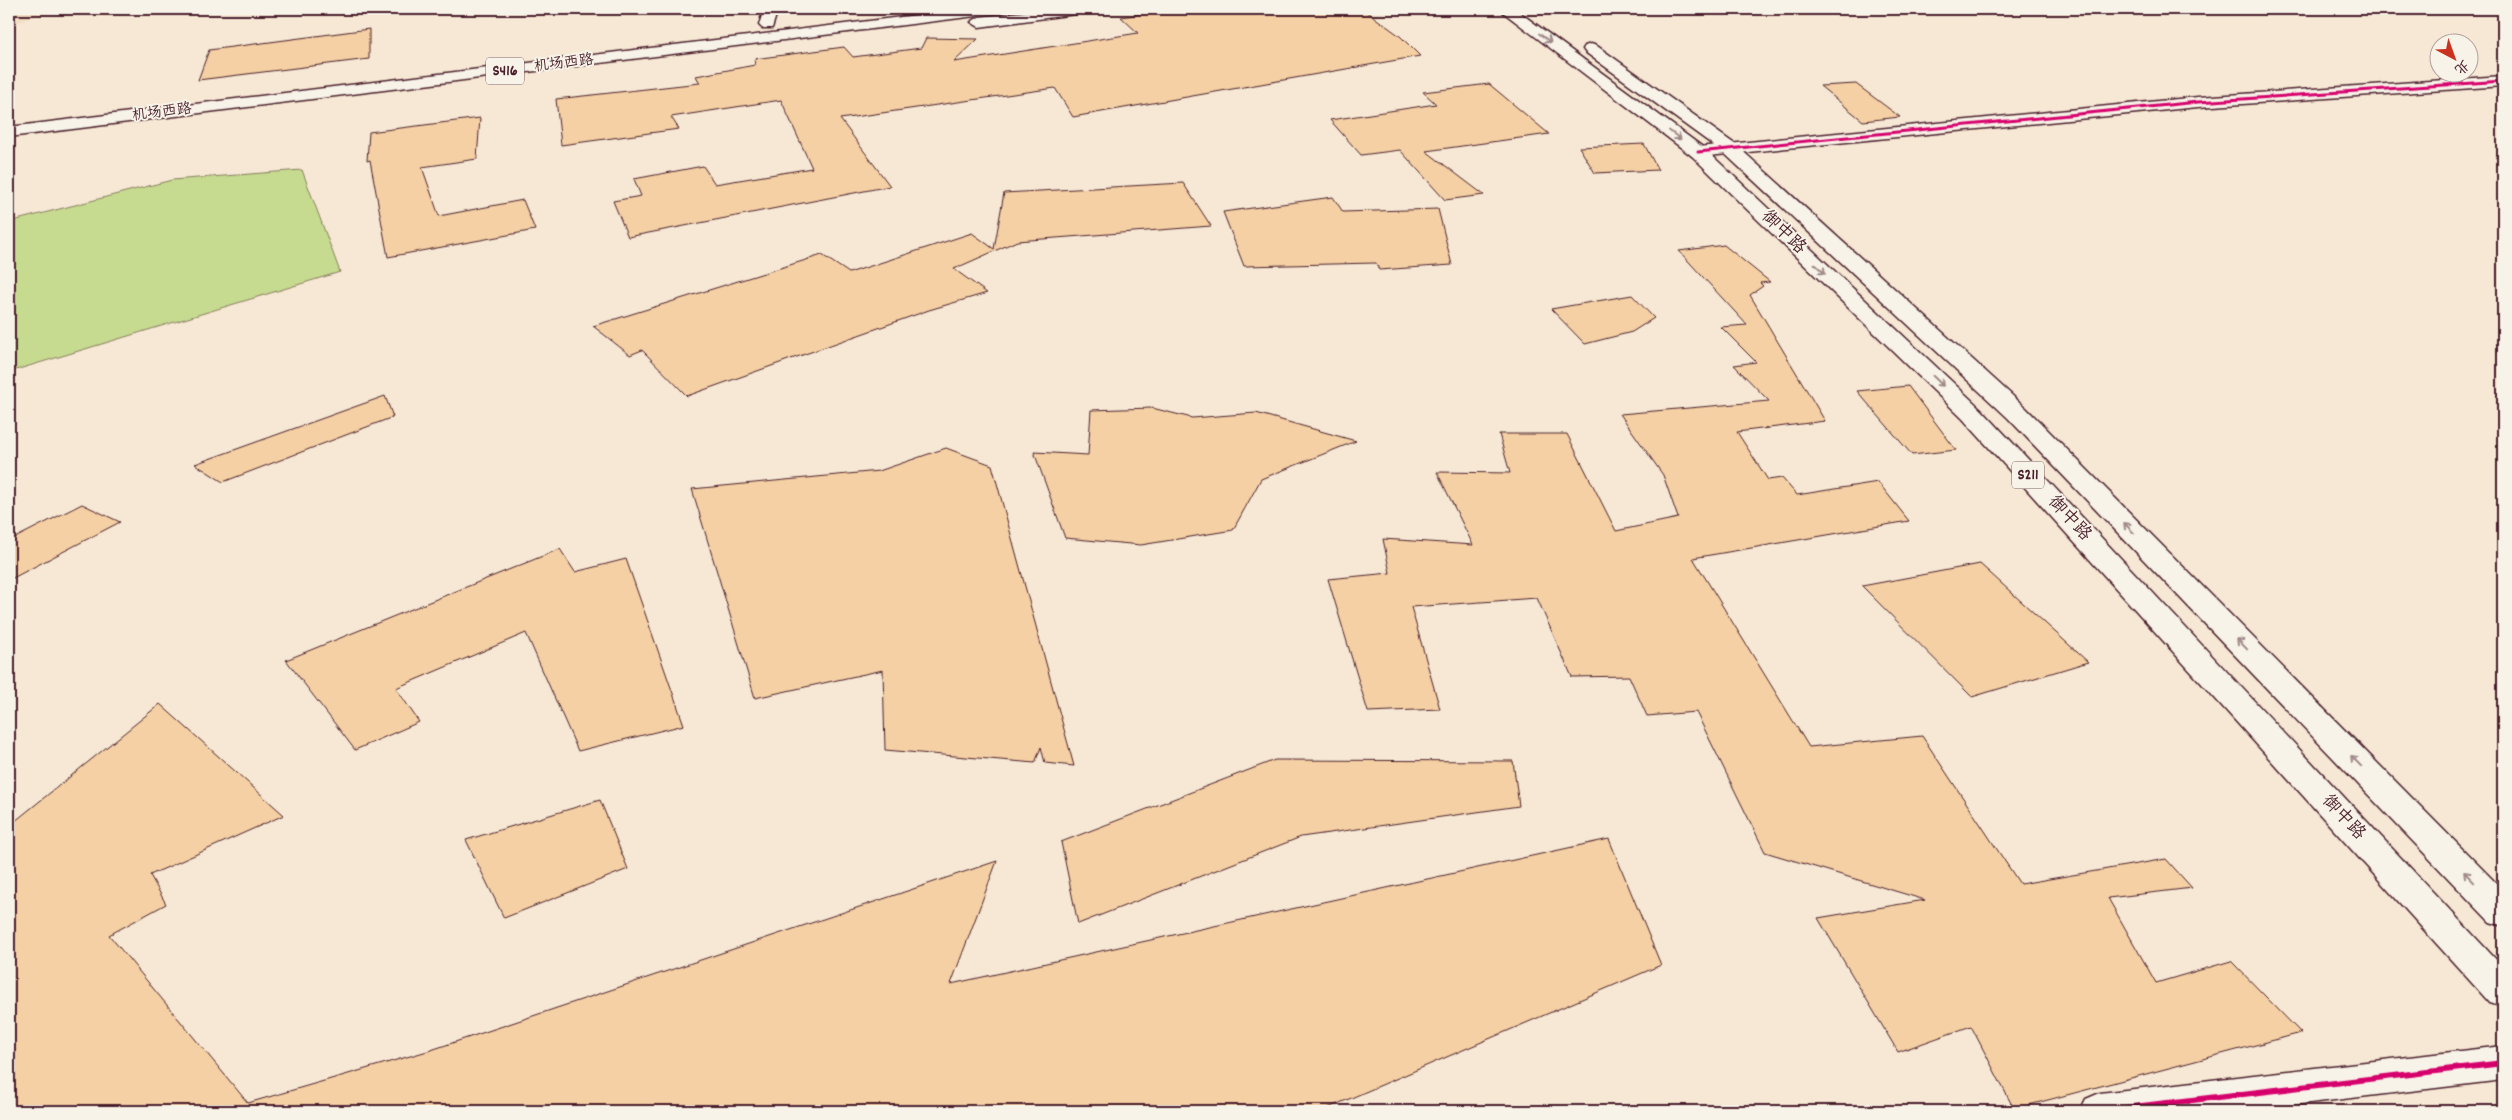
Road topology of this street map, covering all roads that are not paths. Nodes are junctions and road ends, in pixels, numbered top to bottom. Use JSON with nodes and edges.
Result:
{"nodes":[{"id":1,"x":771,"y":9,"type":"edge"},
{"id":2,"x":890,"y":9,"type":"edge"},
{"id":3,"x":947,"y":9,"type":"edge"},
{"id":4,"x":1000,"y":9,"type":"edge"},
{"id":5,"x":1083,"y":9,"type":"edge"},
{"id":6,"x":1506,"y":9,"type":"edge"},
{"id":7,"x":1535,"y":9,"type":"edge"},
{"id":8,"x":767,"y":25,"type":"junction"},
{"id":9,"x":710,"y":46,"type":"junction"},
{"id":10,"x":636,"y":48,"type":"junction"},
{"id":11,"x":2503,"y":81,"type":"edge"},
{"id":12,"x":9,"y":123,"type":"edge"},
{"id":13,"x":9,"y":132,"type":"edge"},
{"id":14,"x":1730,"y":149,"type":"junction"},
{"id":15,"x":1698,"y":152,"type":"junction"},
{"id":16,"x":2503,"y":912,"type":"edge"},
{"id":17,"x":2503,"y":992,"type":"edge"},
{"id":18,"x":2503,"y":1063,"type":"edge"},
{"id":19,"x":2100,"y":1111,"type":"edge"}],
"edges":[{"from":1,"to":8,"type":"main road"},
{"from":2,"to":8,"type":"main road"},
{"from":3,"to":10,"type":"main road","number":"S416"},
{"from":4,"to":9,"type":"main road","name":"机场西路","number":"S416"},
{"from":5,"to":9,"type":"main road"},
{"from":6,"to":15,"type":"main road","name":"御中路","number":"S211","one_way":true},
{"from":7,"to":14,"type":"main road","name":"御中路","number":"S211"},
{"from":8,"to":10,"type":"main road"},
{"from":9,"to":13,"type":"main road","name":"机场西路","number":"S416"},
{"from":10,"to":12,"type":"main road","number":"S416"},
{"from":11,"to":14,"type":"main road"},
{"from":14,"to":15,"type":"main road"},
{"from":16,"to":14,"type":"main road","name":"御中路","number":"S211","one_way":true},
{"from":15,"to":17,"type":"main road","name":"御中路","number":"S211","one_way":true},
{"from":18,"to":19,"type":"main road"}]}
